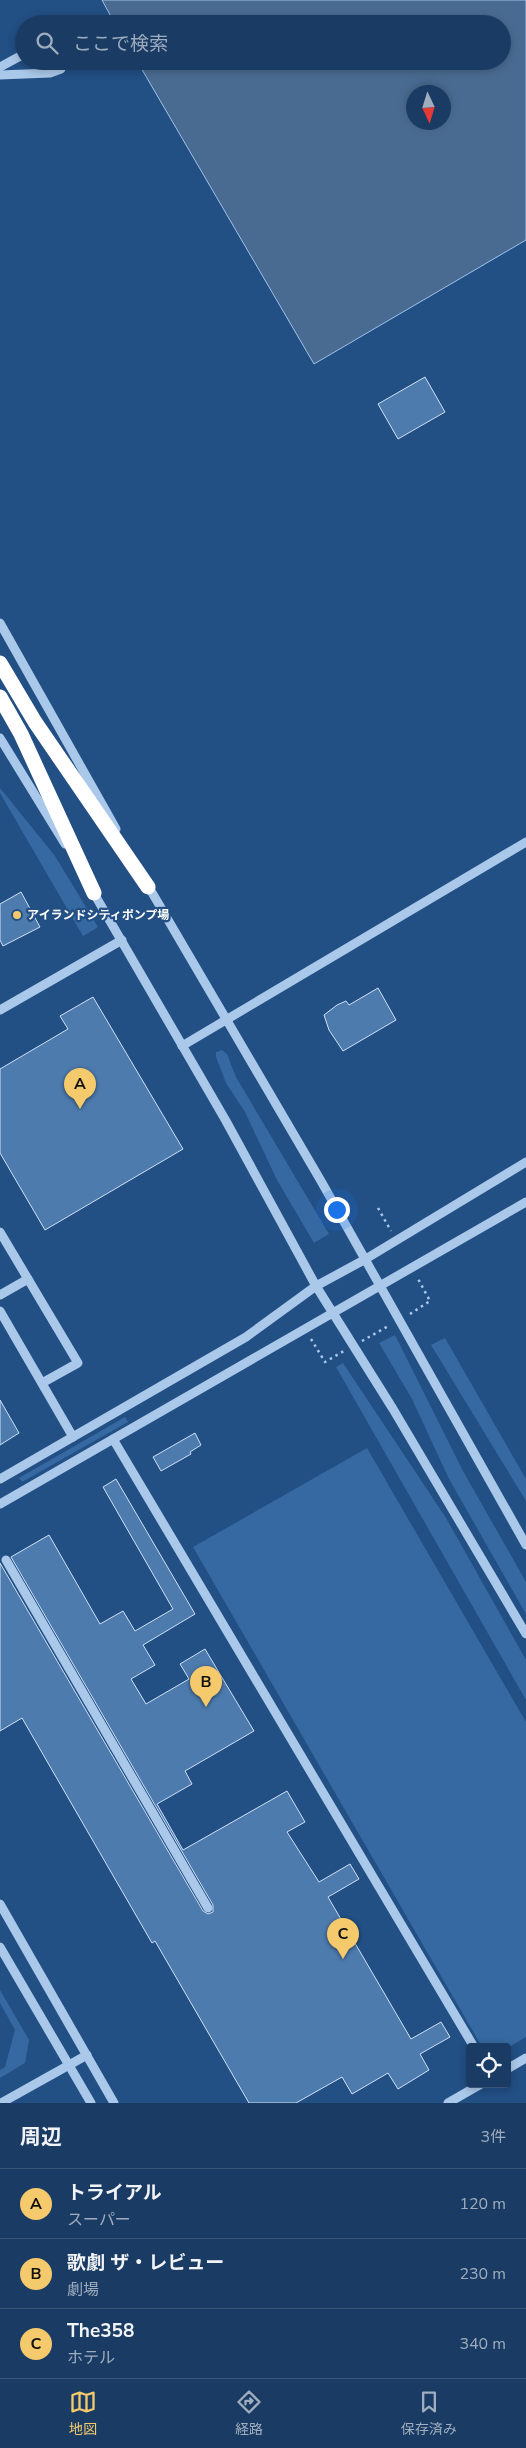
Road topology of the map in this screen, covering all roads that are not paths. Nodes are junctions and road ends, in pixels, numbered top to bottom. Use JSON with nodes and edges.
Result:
{"nodes":[{"id":1,"x":15,"y":59,"type":"edge"},
{"id":2,"x":0,"y":67,"type":"edge"},
{"id":3,"x":58,"y":70,"type":"edge"},
{"id":4,"x":0,"y":75,"type":"edge"},
{"id":5,"x":0,"y":622,"type":"edge"},
{"id":6,"x":0,"y":663,"type":"edge"},
{"id":7,"x":0,"y":697,"type":"edge"},
{"id":8,"x":0,"y":738,"type":"edge"},
{"id":9,"x":526,"y":842,"type":"edge"},
{"id":10,"x":148,"y":887,"type":"junction"},
{"id":11,"x":94,"y":893,"type":"junction"},
{"id":12,"x":122,"y":940,"type":"junction"},
{"id":13,"x":0,"y":1010,"type":"edge"},
{"id":14,"x":226,"y":1018,"type":"junction"},
{"id":15,"x":182,"y":1046,"type":"junction"},
{"id":16,"x":526,"y":1162,"type":"edge"},
{"id":17,"x":526,"y":1202,"type":"edge"},
{"id":18,"x":0,"y":1232,"type":"edge"},
{"id":19,"x":364,"y":1260,"type":"junction"},
{"id":20,"x":28,"y":1279,"type":"junction"},
{"id":21,"x":316,"y":1286,"type":"junction"},
{"id":22,"x":380,"y":1288,"type":"junction"},
{"id":23,"x":0,"y":1295,"type":"edge"},
{"id":24,"x":0,"y":1311,"type":"edge"},
{"id":25,"x":333,"y":1314,"type":"junction"},
{"id":26,"x":42,"y":1383,"type":"junction"},
{"id":27,"x":73,"y":1437,"type":"junction"},
{"id":28,"x":113,"y":1439,"type":"junction"},
{"id":29,"x":0,"y":1479,"type":"edge"},
{"id":30,"x":0,"y":1504,"type":"edge"},
{"id":31,"x":526,"y":1545,"type":"edge"},
{"id":32,"x":6,"y":1560,"type":"dead end"},
{"id":33,"x":526,"y":1634,"type":"edge"},
{"id":34,"x":0,"y":1904,"type":"edge"},
{"id":35,"x":208,"y":1908,"type":"dead end"},
{"id":36,"x":0,"y":1947,"type":"edge"},
{"id":37,"x":472,"y":2043,"type":"edge"},
{"id":38,"x":87,"y":2055,"type":"junction"},
{"id":39,"x":526,"y":2058,"type":"edge"},
{"id":40,"x":68,"y":2064,"type":"junction"},
{"id":41,"x":511,"y":2067,"type":"edge"},
{"id":42,"x":474,"y":2088,"type":"edge"},
{"id":43,"x":2,"y":2103,"type":"edge"},
{"id":44,"x":91,"y":2103,"type":"edge"},
{"id":45,"x":114,"y":2103,"type":"edge"},
{"id":46,"x":448,"y":2103,"type":"edge"}],
"edges":[{"from":1,"to":2,"type":"street"},
{"from":3,"to":4,"type":"street"},
{"from":5,"to":10,"type":"street"},
{"from":6,"to":10,"type":"highway"},
{"from":7,"to":11,"type":"highway"},
{"from":8,"to":11,"type":"street"},
{"from":9,"to":14,"type":"street"},
{"from":10,"to":14,"type":"street"},
{"from":11,"to":12,"type":"street"},
{"from":12,"to":13,"type":"street"},
{"from":12,"to":15,"type":"street"},
{"from":14,"to":15,"type":"street"},
{"from":14,"to":19,"type":"street"},
{"from":15,"to":21,"type":"street"},
{"from":16,"to":19,"type":"street"},
{"from":17,"to":22,"type":"street"},
{"from":18,"to":20,"type":"street"},
{"from":19,"to":21,"type":"street"},
{"from":19,"to":22,"type":"street"},
{"from":20,"to":23,"type":"street"},
{"from":20,"to":26,"type":"street"},
{"from":21,"to":25,"type":"street"},
{"from":21,"to":27,"type":"street"},
{"from":22,"to":25,"type":"street"},
{"from":22,"to":31,"type":"street"},
{"from":24,"to":26,"type":"street"},
{"from":25,"to":28,"type":"street"},
{"from":25,"to":33,"type":"street"},
{"from":26,"to":27,"type":"street"},
{"from":27,"to":29,"type":"street"},
{"from":28,"to":30,"type":"street"},
{"from":28,"to":37,"type":"street"},
{"from":32,"to":35,"type":"street"},
{"from":34,"to":38,"type":"street"},
{"from":36,"to":40,"type":"street"},
{"from":38,"to":40,"type":"street"},
{"from":38,"to":45,"type":"street"},
{"from":39,"to":41,"type":"street"},
{"from":40,"to":43,"type":"street"},
{"from":40,"to":44,"type":"street"},
{"from":42,"to":46,"type":"street"}]}
